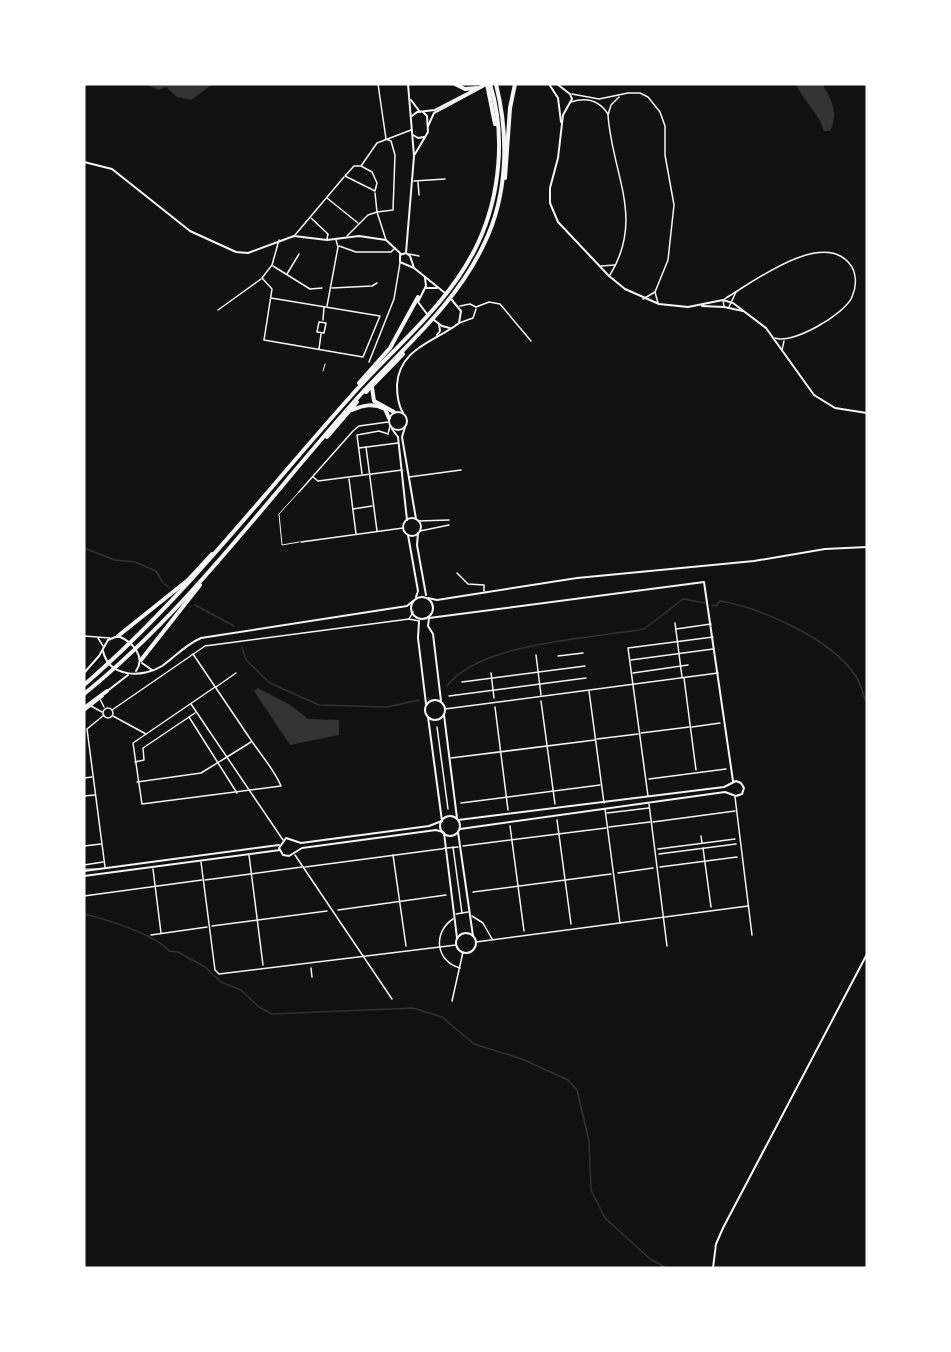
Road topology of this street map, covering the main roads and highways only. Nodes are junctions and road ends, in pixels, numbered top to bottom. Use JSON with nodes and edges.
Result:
{"nodes":[{"id":1,"x":455,"y":84,"type":"edge"},
{"id":2,"x":496,"y":84,"type":"edge"},
{"id":3,"x":515,"y":84,"type":"edge"},
{"id":4,"x":485,"y":85,"type":"edge"},
{"id":5,"x":494,"y":219,"type":"junction"},
{"id":6,"x":470,"y":273,"type":"junction"},
{"id":7,"x":418,"y":297,"type":"road end"},
{"id":8,"x":376,"y":381,"type":"junction"},
{"id":9,"x":352,"y":394,"type":"junction"},
{"id":10,"x":395,"y":412,"type":"road end"},
{"id":11,"x":348,"y":413,"type":"junction"},
{"id":12,"x":388,"y":420,"type":"road end"},
{"id":13,"x":243,"y":521,"type":"junction"},
{"id":14,"x":200,"y":585,"type":"junction"},
{"id":15,"x":149,"y":635,"type":"junction"},
{"id":16,"x":118,"y":636,"type":"road end"},
{"id":17,"x":141,"y":661,"type":"road end"},
{"id":18,"x":84,"y":685,"type":"edge"},
{"id":19,"x":107,"y":691,"type":"road end"},
{"id":20,"x":84,"y":694,"type":"edge"},
{"id":21,"x":84,"y":709,"type":"edge"}],
"edges":[{"from":1,"to":4,"type":"highway"},
{"from":2,"to":5,"type":"highway"},
{"from":3,"to":5,"type":"highway"},
{"from":4,"to":9,"type":"highway"},
{"from":5,"to":6,"type":"highway"},
{"from":6,"to":8,"type":"highway"},
{"from":6,"to":15,"type":"highway"},
{"from":7,"to":9,"type":"highway"},
{"from":8,"to":10,"type":"highway"},
{"from":8,"to":11,"type":"highway"},
{"from":9,"to":13,"type":"highway"},
{"from":11,"to":12,"type":"highway"},
{"from":11,"to":14,"type":"highway"},
{"from":13,"to":16,"type":"highway"},
{"from":13,"to":18,"type":"highway"},
{"from":14,"to":15,"type":"highway"},
{"from":14,"to":17,"type":"highway"},
{"from":15,"to":20,"type":"highway"},
{"from":19,"to":21,"type":"highway"}]}
